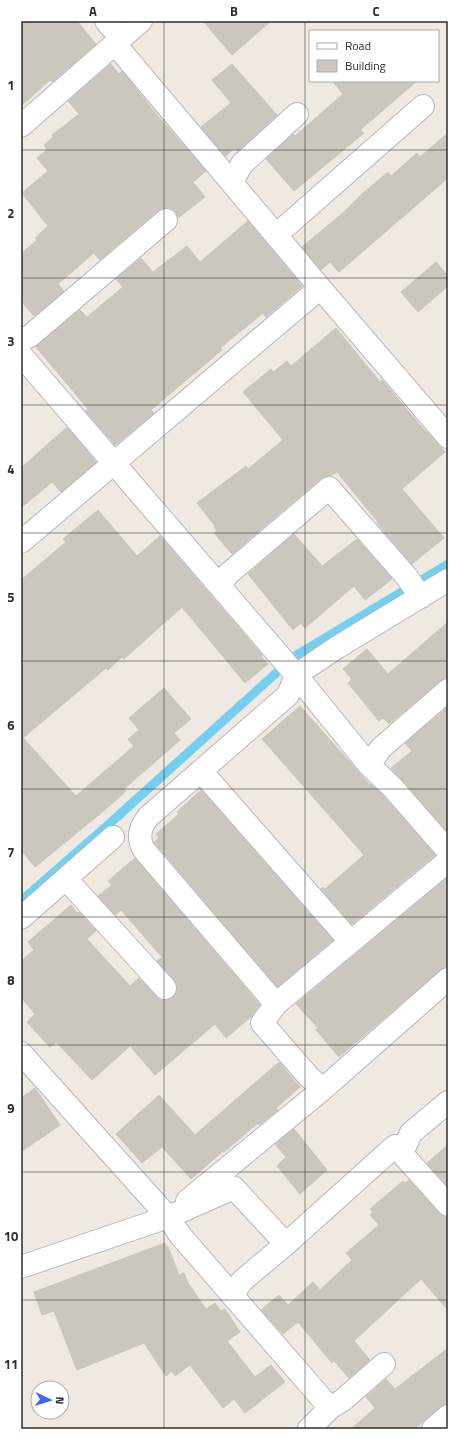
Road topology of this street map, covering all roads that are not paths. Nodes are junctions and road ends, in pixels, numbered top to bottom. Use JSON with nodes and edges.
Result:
{"nodes":[{"id":1,"x":106,"y":21,"type":"edge"},
{"id":2,"x":141,"y":21,"type":"edge"},
{"id":3,"x":118,"y":41,"type":"junction"},
{"id":4,"x":423,"y":106,"type":"dead end"},
{"id":5,"x":297,"y":114,"type":"dead end"},
{"id":6,"x":21,"y":126,"type":"edge"},
{"id":7,"x":232,"y":182,"type":"junction"},
{"id":8,"x":166,"y":220,"type":"dead end"},
{"id":9,"x":276,"y":236,"type":"junction"},
{"id":10,"x":320,"y":288,"type":"junction"},
{"id":11,"x":21,"y":340,"type":"edge"},
{"id":12,"x":21,"y":355,"type":"edge"},
{"id":13,"x":448,"y":437,"type":"edge"},
{"id":14,"x":114,"y":462,"type":"junction"},
{"id":15,"x":21,"y":542,"type":"edge"},
{"id":16,"x":448,"y":580,"type":"edge"},
{"id":17,"x":220,"y":586,"type":"junction"},
{"id":18,"x":420,"y":596,"type":"junction"},
{"id":19,"x":289,"y":668,"type":"junction"},
{"id":20,"x":448,"y":690,"type":"edge"},
{"id":21,"x":369,"y":765,"type":"junction"},
{"id":22,"x":201,"y":771,"type":"junction"},
{"id":23,"x":113,"y":836,"type":"dead end"},
{"id":24,"x":448,"y":851,"type":"edge"},
{"id":25,"x":448,"y":861,"type":"edge"},
{"id":26,"x":66,"y":879,"type":"junction"},
{"id":27,"x":21,"y":918,"type":"edge"},
{"id":28,"x":351,"y":942,"type":"junction"},
{"id":29,"x":448,"y":979,"type":"edge"},
{"id":30,"x":165,"y":988,"type":"dead end"},
{"id":31,"x":276,"y":1004,"type":"junction"},
{"id":32,"x":21,"y":1053,"type":"edge"},
{"id":33,"x":29,"y":1075,"type":"edge"},
{"id":34,"x":322,"y":1089,"type":"junction"},
{"id":35,"x":448,"y":1102,"type":"edge"},
{"id":36,"x":402,"y":1153,"type":"junction"},
{"id":37,"x":448,"y":1205,"type":"edge"},
{"id":38,"x":168,"y":1217,"type":"junction"},
{"id":39,"x":286,"y":1244,"type":"junction"},
{"id":40,"x":21,"y":1267,"type":"edge"},
{"id":41,"x":232,"y":1295,"type":"junction"},
{"id":42,"x":384,"y":1364,"type":"dead end"},
{"id":43,"x":330,"y":1408,"type":"junction"},
{"id":44,"x":448,"y":1416,"type":"edge"},
{"id":45,"x":309,"y":1429,"type":"edge"},
{"id":46,"x":433,"y":1429,"type":"edge"}],
"edges":[{"from":1,"to":3,"type":"street"},
{"from":2,"to":3,"type":"street"},
{"from":3,"to":6,"type":"street"},
{"from":3,"to":7,"type":"street"},
{"from":4,"to":9,"type":"street"},
{"from":5,"to":7,"type":"street"},
{"from":7,"to":9,"type":"street"},
{"from":8,"to":11,"type":"street"},
{"from":9,"to":10,"type":"street"},
{"from":10,"to":13,"type":"street"},
{"from":10,"to":14,"type":"street"},
{"from":12,"to":14,"type":"street"},
{"from":14,"to":15,"type":"street"},
{"from":14,"to":17,"type":"street"},
{"from":16,"to":18,"type":"street"},
{"from":17,"to":18,"type":"street"},
{"from":17,"to":19,"type":"street"},
{"from":18,"to":19,"type":"street"},
{"from":19,"to":21,"type":"street"},
{"from":19,"to":22,"type":"street"},
{"from":20,"to":21,"type":"street"},
{"from":21,"to":24,"type":"street"},
{"from":22,"to":28,"type":"street"},
{"from":22,"to":31,"type":"street"},
{"from":23,"to":26,"type":"street"},
{"from":25,"to":28,"type":"street"},
{"from":26,"to":27,"type":"street"},
{"from":26,"to":30,"type":"street"},
{"from":28,"to":31,"type":"street"},
{"from":29,"to":34,"type":"street"},
{"from":31,"to":34,"type":"street"},
{"from":32,"to":33,"type":"street"},
{"from":33,"to":38,"type":"street"},
{"from":34,"to":38,"type":"street"},
{"from":35,"to":36,"type":"street"},
{"from":36,"to":37,"type":"street"},
{"from":36,"to":39,"type":"street"},
{"from":38,"to":39,"type":"street"},
{"from":38,"to":40,"type":"street"},
{"from":38,"to":41,"type":"street"},
{"from":39,"to":41,"type":"street"},
{"from":41,"to":43,"type":"street"},
{"from":42,"to":43,"type":"street"},
{"from":43,"to":45,"type":"street"},
{"from":44,"to":46,"type":"street"}]}
